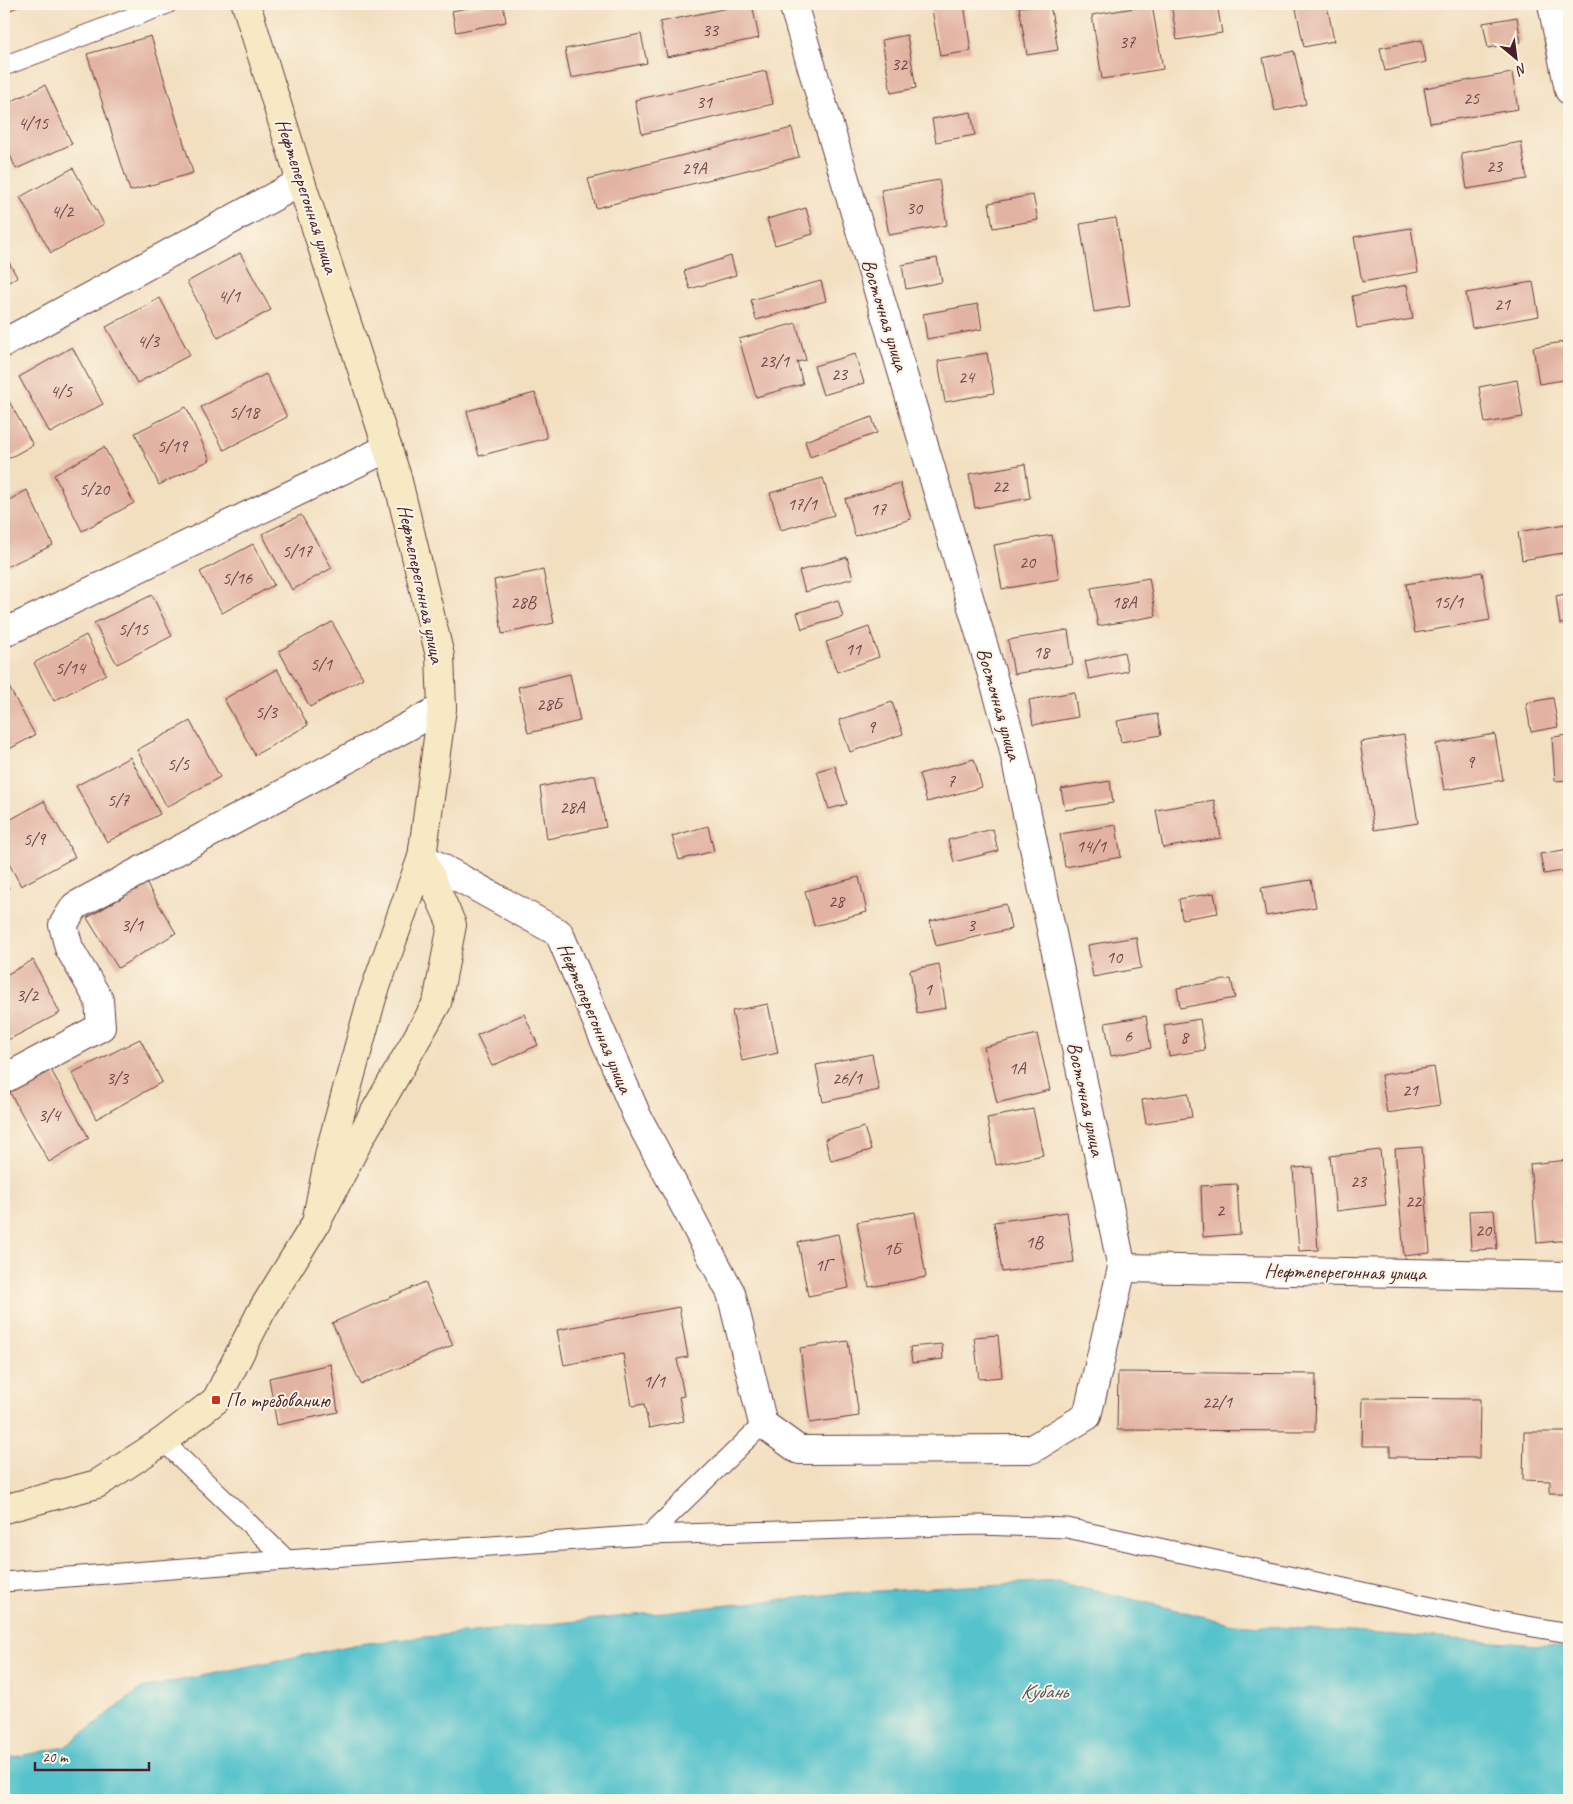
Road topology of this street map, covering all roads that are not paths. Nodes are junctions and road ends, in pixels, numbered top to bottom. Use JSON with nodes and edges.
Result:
{"nodes":[{"id":1,"x":167,"y":4,"type":"edge"},
{"id":2,"x":246,"y":4,"type":"edge"},
{"id":3,"x":793,"y":4,"type":"edge"},
{"id":4,"x":1552,"y":4,"type":"edge"},
{"id":5,"x":4,"y":66,"type":"edge"},
{"id":6,"x":1569,"y":90,"type":"edge"},
{"id":7,"x":301,"y":182,"type":"junction"},
{"id":8,"x":4,"y":343,"type":"edge"},
{"id":9,"x":388,"y":448,"type":"junction"},
{"id":10,"x":4,"y":633,"type":"edge"},
{"id":11,"x":442,"y":708,"type":"junction"},
{"id":12,"x":422,"y":857,"type":"junction"},
{"id":13,"x":4,"y":1079,"type":"edge"},
{"id":14,"x":316,"y":1223,"type":"junction"},
{"id":15,"x":1122,"y":1268,"type":"junction"},
{"id":16,"x":1569,"y":1276,"type":"edge"},
{"id":17,"x":763,"y":1424,"type":"junction"},
{"id":18,"x":163,"y":1441,"type":"junction"},
{"id":19,"x":4,"y":1509,"type":"edge"},
{"id":20,"x":648,"y":1535,"type":"junction"},
{"id":21,"x":288,"y":1560,"type":"junction"},
{"id":22,"x":4,"y":1582,"type":"edge"},
{"id":23,"x":1569,"y":1633,"type":"edge"}],
"edges":[{"from":1,"to":5,"type":"lane"},
{"from":2,"to":7,"type":"street","name":"Нефтеперегонная улица"},
{"from":3,"to":15,"type":"street","name":"Восточная улица"},
{"from":4,"to":6,"type":"street"},
{"from":7,"to":8,"type":"street"},
{"from":7,"to":9,"type":"street","name":"Нефтеперегонная улица"},
{"from":9,"to":10,"type":"street"},
{"from":9,"to":11,"type":"street","name":"Нефтеперегонная улица"},
{"from":11,"to":12,"type":"street","name":"Нефтеперегонная улица"},
{"from":11,"to":13,"type":"street"},
{"from":12,"to":14,"type":"street"},
{"from":12,"to":14,"type":"street"},
{"from":12,"to":17,"type":"street","name":"Нефтеперегонная улица"},
{"from":14,"to":18,"type":"street"},
{"from":15,"to":16,"type":"street","name":"Нефтеперегонная улица"},
{"from":15,"to":17,"type":"street","name":"Восточная улица"},
{"from":17,"to":20,"type":"lane"},
{"from":18,"to":19,"type":"street"},
{"from":18,"to":21,"type":"lane"},
{"from":20,"to":21,"type":"lane"},
{"from":20,"to":23,"type":"lane"},
{"from":21,"to":22,"type":"lane"}]}
